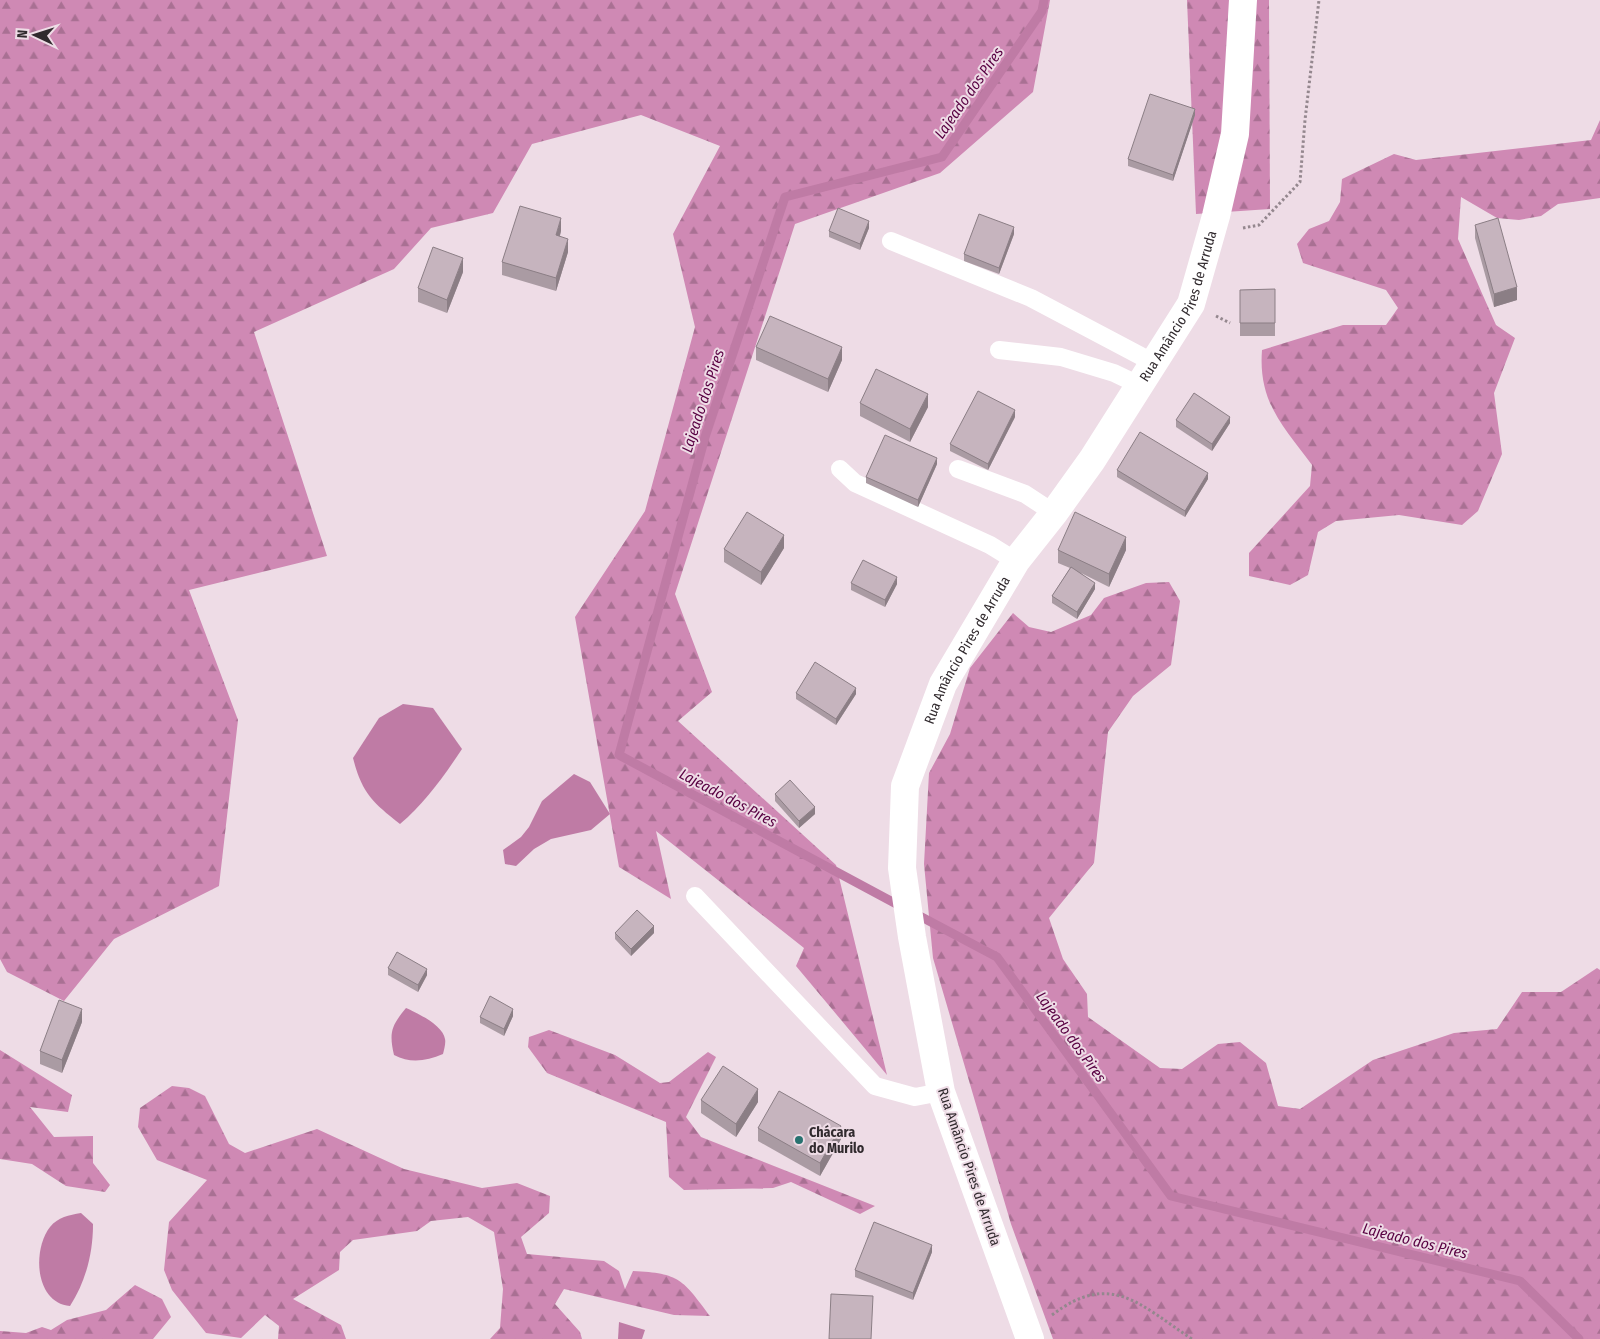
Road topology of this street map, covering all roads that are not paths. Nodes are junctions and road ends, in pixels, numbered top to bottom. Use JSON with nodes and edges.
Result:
{"nodes":[{"id":1,"x":1243,"y":0,"type":"edge"},
{"id":2,"x":891,"y":241,"type":"dead end"},
{"id":3,"x":999,"y":350,"type":"dead end"},
{"id":4,"x":1154,"y":362,"type":"junction"},
{"id":5,"x":1140,"y":385,"type":"junction"},
{"id":6,"x":958,"y":469,"type":"dead end"},
{"id":7,"x":840,"y":470,"type":"dead end"},
{"id":8,"x":1054,"y":513,"type":"junction"},
{"id":9,"x":1016,"y":561,"type":"junction"},
{"id":10,"x":695,"y":896,"type":"dead end"},
{"id":11,"x":941,"y":1092,"type":"junction"},
{"id":12,"x":1030,"y":1337,"type":"edge"}],
"edges":[{"from":1,"to":4,"type":"street","name":"Rua Amâncio Pires de Arruda"},
{"from":2,"to":4,"type":"lane"},
{"from":3,"to":5,"type":"lane"},
{"from":4,"to":5,"type":"street","name":"Rua Amâncio Pires de Arruda"},
{"from":5,"to":8,"type":"street","name":"Rua Amâncio Pires de Arruda"},
{"from":6,"to":8,"type":"lane"},
{"from":7,"to":9,"type":"lane"},
{"from":8,"to":9,"type":"street","name":"Rua Amâncio Pires de Arruda"},
{"from":9,"to":11,"type":"street","name":"Rua Amâncio Pires de Arruda"},
{"from":10,"to":11,"type":"lane"},
{"from":11,"to":12,"type":"street","name":"Rua Amâncio Pires de Arruda"}]}
